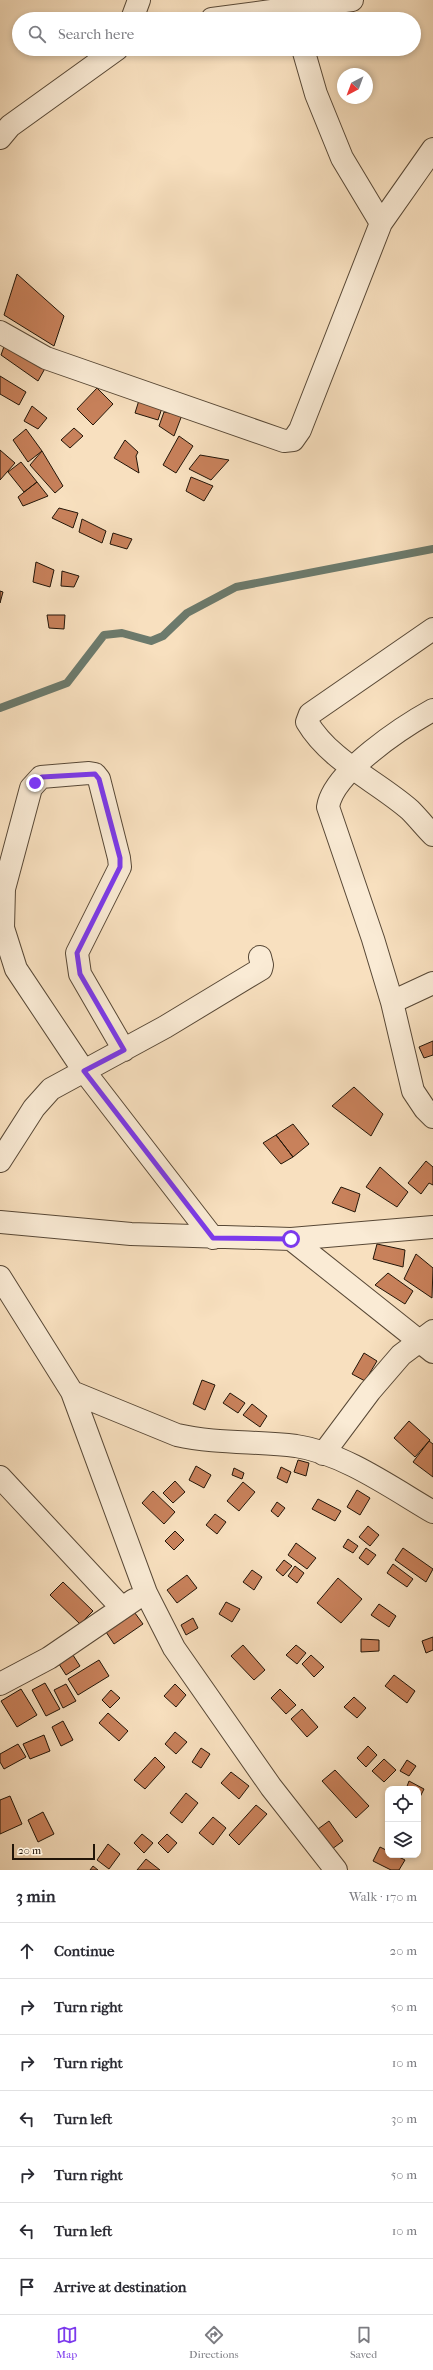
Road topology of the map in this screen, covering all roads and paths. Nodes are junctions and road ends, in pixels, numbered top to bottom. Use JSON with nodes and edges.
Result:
{"nodes":[{"id":1,"x":139,"y":0,"type":"edge"},
{"id":2,"x":352,"y":0,"type":"edge"},
{"id":3,"x":135,"y":12,"type":"edge"},
{"id":4,"x":301,"y":12,"type":"edge"},
{"id":5,"x":107,"y":56,"type":"edge"},
{"id":6,"x":305,"y":56,"type":"edge"},
{"id":7,"x":0,"y":138,"type":"edge"},
{"id":8,"x":433,"y":149,"type":"edge"},
{"id":9,"x":381,"y":223,"type":"junction"},
{"id":10,"x":0,"y":332,"type":"edge"},
{"id":11,"x":433,"y":629,"type":"edge"},
{"id":12,"x":433,"y":710,"type":"edge"},
{"id":13,"x":352,"y":769,"type":"junction"},
{"id":14,"x":433,"y":836,"type":"edge"},
{"id":15,"x":260,"y":957,"type":"dead end"},
{"id":16,"x":433,"y":983,"type":"edge"},
{"id":17,"x":392,"y":1002,"type":"junction"},
{"id":18,"x":124,"y":1050,"type":"junction"},
{"id":19,"x":84,"y":1071,"type":"junction"},
{"id":20,"x":433,"y":1117,"type":"edge"},
{"id":21,"x":0,"y":1161,"type":"edge"},
{"id":22,"x":0,"y":1222,"type":"edge"},
{"id":23,"x":433,"y":1228,"type":"edge"},
{"id":24,"x":213,"y":1238,"type":"junction"},
{"id":25,"x":291,"y":1239,"type":"junction"},
{"id":26,"x":0,"y":1277,"type":"edge"},
{"id":27,"x":429,"y":1341,"type":"edge"},
{"id":28,"x":72,"y":1392,"type":"junction"},
{"id":29,"x":323,"y":1454,"type":"junction"},
{"id":30,"x":0,"y":1478,"type":"edge"},
{"id":31,"x":433,"y":1512,"type":"edge"},
{"id":32,"x":146,"y":1593,"type":"junction"},
{"id":33,"x":122,"y":1608,"type":"junction"},
{"id":34,"x":0,"y":1684,"type":"edge"},
{"id":35,"x":336,"y":1870,"type":"edge"}],
"edges":[{"from":1,"to":3,"type":"street"},
{"from":2,"to":4,"type":"street"},
{"from":5,"to":7,"type":"street"},
{"from":6,"to":9,"type":"street"},
{"from":8,"to":9,"type":"street"},
{"from":9,"to":10,"type":"street"},
{"from":11,"to":13,"type":"street"},
{"from":12,"to":13,"type":"street"},
{"from":13,"to":14,"type":"street"},
{"from":13,"to":17,"type":"street"},
{"from":15,"to":18,"type":"street"},
{"from":16,"to":17,"type":"street"},
{"from":17,"to":20,"type":"street"},
{"from":18,"to":19,"type":"street"},
{"from":18,"to":19,"type":"street"},
{"from":19,"to":21,"type":"street"},
{"from":19,"to":24,"type":"street"},
{"from":22,"to":24,"type":"street"},
{"from":23,"to":25,"type":"street"},
{"from":24,"to":25,"type":"street"},
{"from":25,"to":27,"type":"street"},
{"from":26,"to":28,"type":"street"},
{"from":27,"to":29,"type":"street"},
{"from":28,"to":29,"type":"street"},
{"from":28,"to":32,"type":"street"},
{"from":29,"to":31,"type":"street"},
{"from":30,"to":33,"type":"street"},
{"from":32,"to":33,"type":"street"},
{"from":32,"to":35,"type":"street"},
{"from":33,"to":34,"type":"street"}]}
